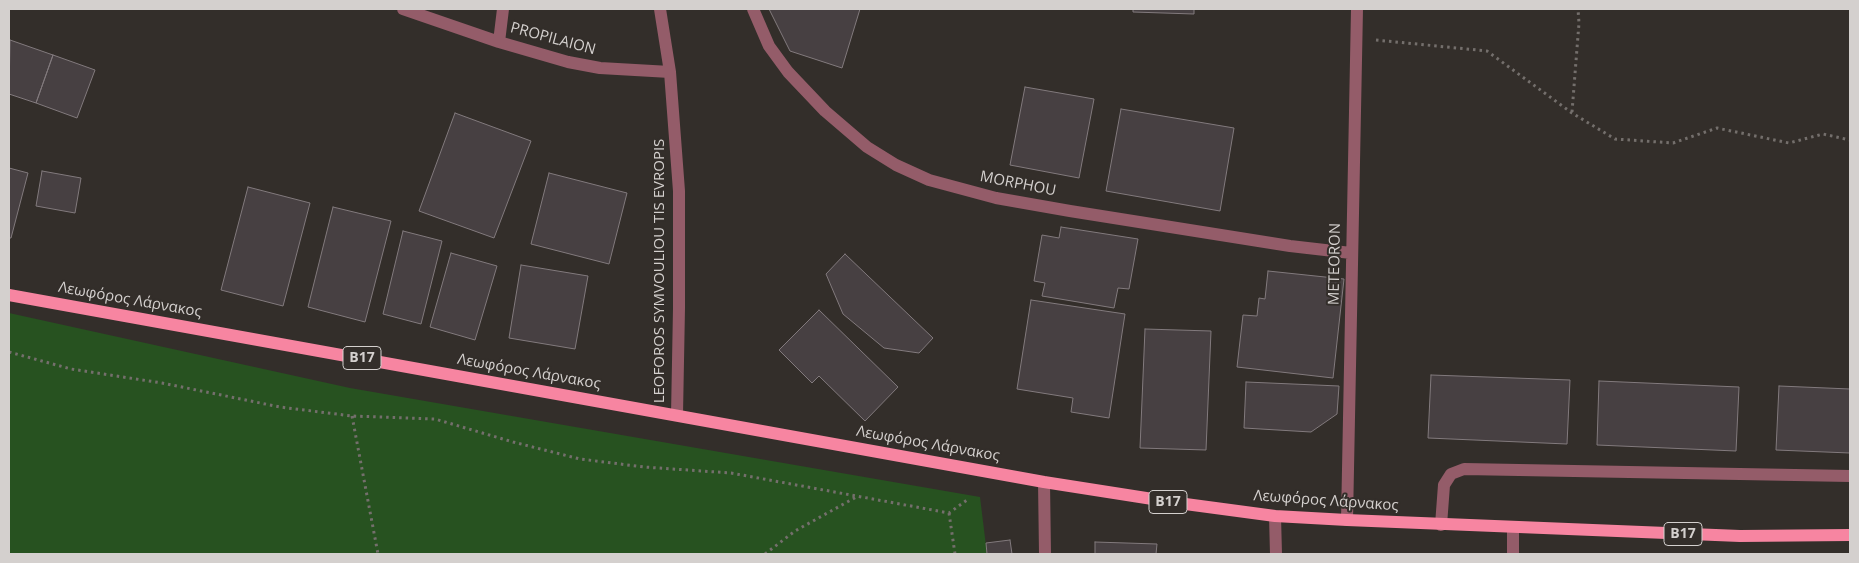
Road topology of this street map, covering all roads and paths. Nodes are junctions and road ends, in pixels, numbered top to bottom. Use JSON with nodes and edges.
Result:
{"nodes":[{"id":1,"x":403,"y":9,"type":"edge"},
{"id":2,"x":504,"y":9,"type":"edge"},
{"id":3,"x":660,"y":9,"type":"edge"},
{"id":4,"x":753,"y":9,"type":"edge"},
{"id":5,"x":1357,"y":9,"type":"edge"},
{"id":6,"x":1578,"y":9,"type":"edge"},
{"id":7,"x":1356,"y":38,"type":"junction"},
{"id":8,"x":499,"y":42,"type":"junction"},
{"id":9,"x":670,"y":72,"type":"junction"},
{"id":10,"x":1572,"y":113,"type":"junction"},
{"id":11,"x":1850,"y":140,"type":"edge"},
{"id":12,"x":1351,"y":253,"type":"junction"},
{"id":13,"x":9,"y":295,"type":"edge"},
{"id":14,"x":9,"y":352,"type":"edge"},
{"id":15,"x":677,"y":415,"type":"junction"},
{"id":16,"x":352,"y":416,"type":"junction"},
{"id":17,"x":1850,"y":476,"type":"edge"},
{"id":18,"x":1044,"y":482,"type":"junction"},
{"id":19,"x":858,"y":496,"type":"junction"},
{"id":20,"x":967,"y":500,"type":"dead end"},
{"id":21,"x":949,"y":513,"type":"junction"},
{"id":22,"x":1275,"y":516,"type":"junction"},
{"id":23,"x":1347,"y":520,"type":"junction"},
{"id":24,"x":1441,"y":525,"type":"junction"},
{"id":25,"x":1513,"y":528,"type":"junction"},
{"id":26,"x":1850,"y":535,"type":"edge"},
{"id":27,"x":378,"y":554,"type":"edge"},
{"id":28,"x":765,"y":554,"type":"edge"},
{"id":29,"x":955,"y":554,"type":"edge"},
{"id":30,"x":1045,"y":554,"type":"edge"},
{"id":31,"x":1276,"y":554,"type":"edge"},
{"id":32,"x":1513,"y":554,"type":"edge"}],
"edges":[{"from":1,"to":8,"type":"street","name":"PROPILAION"},
{"from":2,"to":8,"type":"street"},
{"from":3,"to":9,"type":"street","name":"LEOFOROS SYMVOULIOU TIS EVROPIS"},
{"from":4,"to":12,"type":"street","name":"MORPHOU"},
{"from":5,"to":7,"type":"street","name":"METEORON"},
{"from":6,"to":10,"type":"path"},
{"from":7,"to":10,"type":"path"},
{"from":7,"to":12,"type":"street","name":"METEORON"},
{"from":8,"to":9,"type":"street","name":"PROPILAION"},
{"from":9,"to":15,"type":"street","name":"LEOFOROS SYMVOULIOU TIS EVROPIS"},
{"from":10,"to":11,"type":"path"},
{"from":12,"to":23,"type":"street","name":"METEORON"},
{"from":13,"to":15,"type":"main road","name":"Λεωφόρος Λάρνακος","number":"B17"},
{"from":14,"to":16,"type":"path"},
{"from":15,"to":18,"type":"main road","name":"Λεωφόρος Λάρνακος","number":"B17"},
{"from":16,"to":19,"type":"path"},
{"from":16,"to":27,"type":"path"},
{"from":17,"to":24,"type":"street"},
{"from":18,"to":22,"type":"main road","name":"Λεωφόρος Λάρνακος","number":"B17"},
{"from":18,"to":30,"type":"street"},
{"from":19,"to":21,"type":"path"},
{"from":19,"to":28,"type":"path"},
{"from":20,"to":21,"type":"path"},
{"from":21,"to":29,"type":"path"},
{"from":22,"to":23,"type":"main road","name":"Λεωφόρος Λάρνακος","number":"B17"},
{"from":22,"to":31,"type":"street"},
{"from":23,"to":24,"type":"main road","name":"Λεωφόρος Λάρνακος","number":"B17"},
{"from":24,"to":25,"type":"main road","name":"Λεωφόρος Λάρνακος","number":"B17"},
{"from":25,"to":26,"type":"main road","name":"Λεωφόρος Λάρνακος","number":"B17"},
{"from":25,"to":32,"type":"street"}]}
